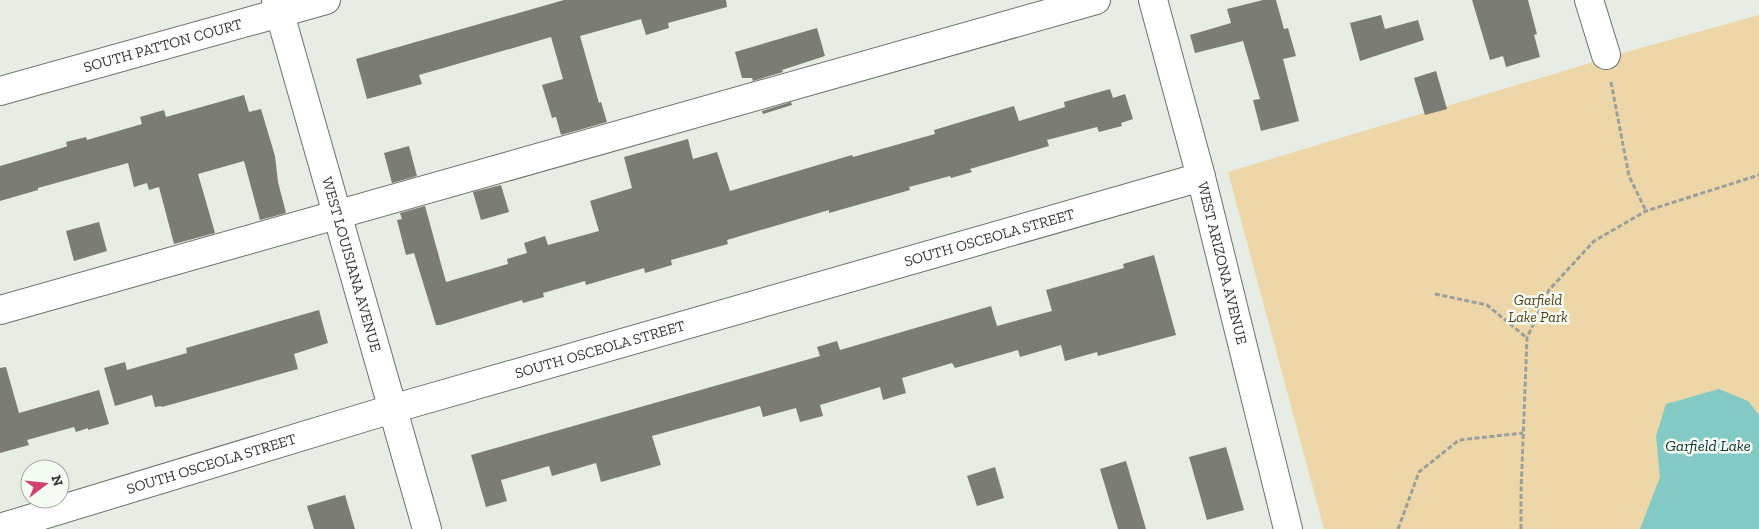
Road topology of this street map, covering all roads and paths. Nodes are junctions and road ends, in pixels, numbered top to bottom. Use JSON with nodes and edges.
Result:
{"nodes":[{"id":1,"x":326,"y":0,"type":"edge"},
{"id":2,"x":1096,"y":0,"type":"edge"},
{"id":3,"x":1153,"y":0,"type":"edge"},
{"id":4,"x":1589,"y":0,"type":"edge"},
{"id":5,"x":277,"y":7,"type":"edge"},
{"id":6,"x":1606,"y":55,"type":"joint"},
{"id":7,"x":0,"y":91,"type":"edge"},
{"id":8,"x":1759,"y":175,"type":"edge"},
{"id":9,"x":1201,"y":177,"type":"junction"},
{"id":10,"x":1646,"y":211,"type":"junction"},
{"id":11,"x":336,"y":214,"type":"junction"},
{"id":12,"x":1435,"y":294,"type":"dead end"},
{"id":13,"x":0,"y":310,"type":"edge"},
{"id":14,"x":1527,"y":338,"type":"junction"},
{"id":15,"x":392,"y":409,"type":"junction"},
{"id":16,"x":1523,"y":433,"type":"junction"},
{"id":17,"x":0,"y":528,"type":"edge"},
{"id":18,"x":427,"y":529,"type":"edge"},
{"id":19,"x":1288,"y":529,"type":"edge"},
{"id":20,"x":1398,"y":529,"type":"edge"},
{"id":21,"x":1521,"y":529,"type":"edge"}],
"edges":[{"from":1,"to":5,"type":"street","name":"SOUTH PATTON COURT"},
{"from":2,"to":11,"type":"street"},
{"from":3,"to":9,"type":"street","name":"WEST ARIZONA AVENUE"},
{"from":4,"to":6,"type":"street"},
{"from":5,"to":7,"type":"street","name":"SOUTH PATTON COURT"},
{"from":5,"to":11,"type":"street","name":"WEST LOUISIANA AVENUE"},
{"from":6,"to":10,"type":"path"},
{"from":8,"to":10,"type":"path"},
{"from":9,"to":15,"type":"street","name":"SOUTH OSCEOLA STREET"},
{"from":9,"to":19,"type":"street","name":"WEST ARIZONA AVENUE"},
{"from":10,"to":14,"type":"path"},
{"from":11,"to":13,"type":"street"},
{"from":11,"to":15,"type":"street","name":"WEST LOUISIANA AVENUE"},
{"from":12,"to":14,"type":"path"},
{"from":14,"to":16,"type":"path"},
{"from":15,"to":17,"type":"street","name":"SOUTH OSCEOLA STREET"},
{"from":15,"to":18,"type":"street","name":"WEST LOUISIANA AVENUE"},
{"from":16,"to":20,"type":"path"},
{"from":16,"to":21,"type":"path"}]}
